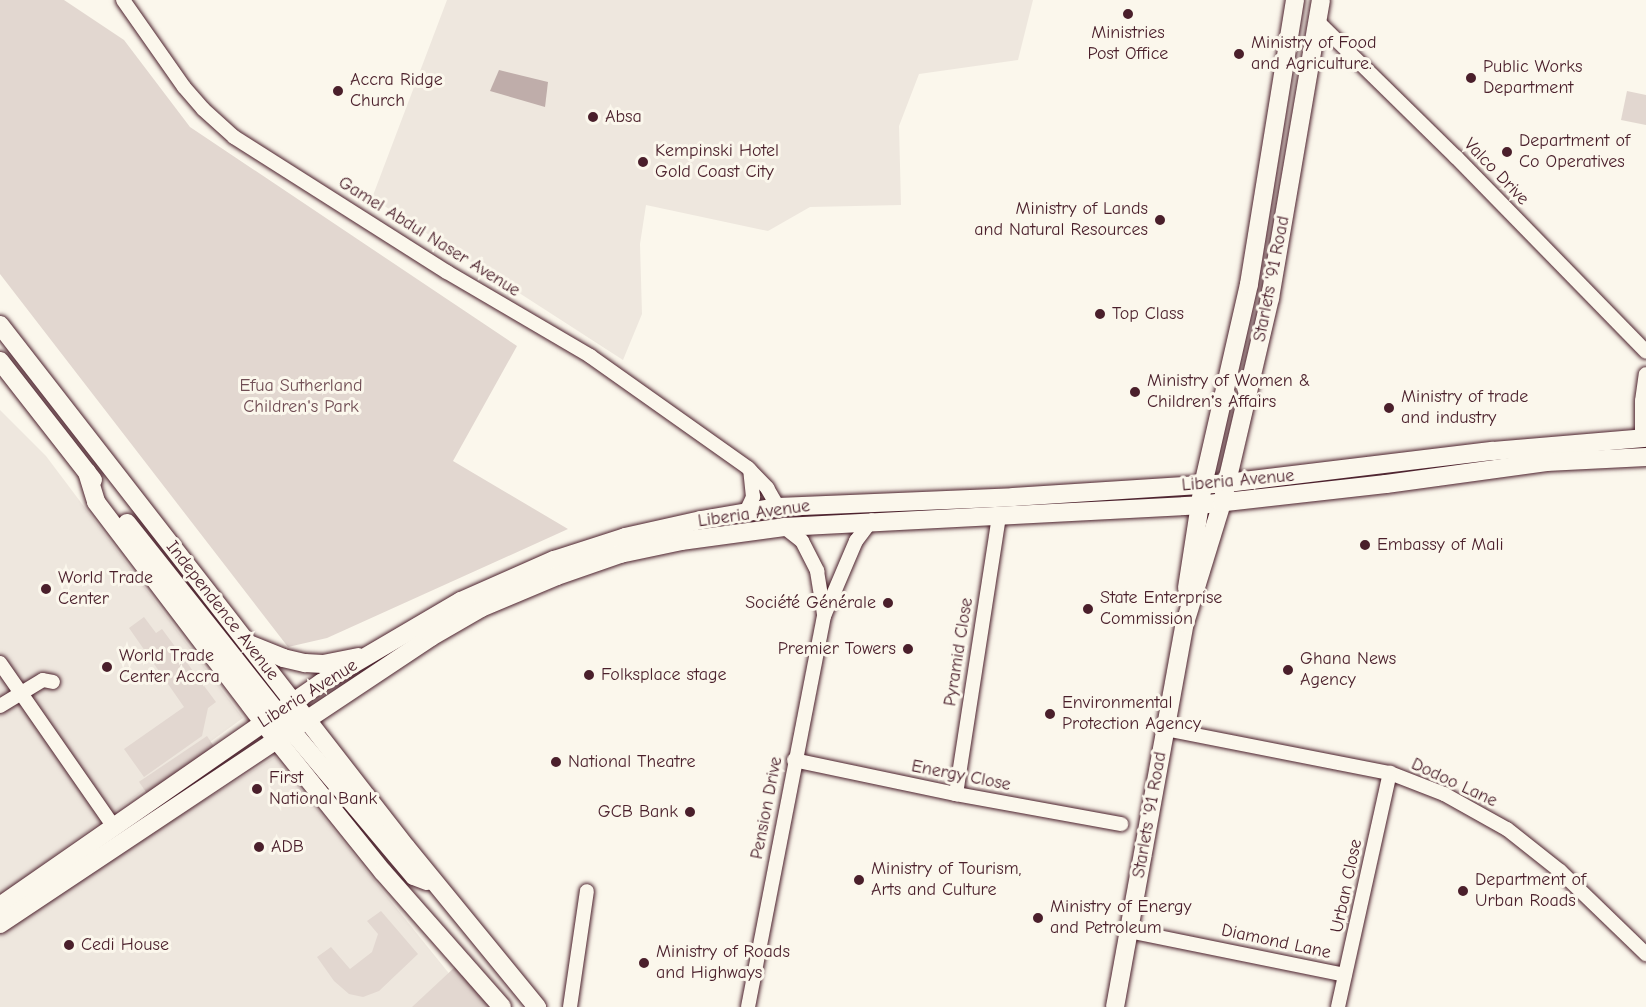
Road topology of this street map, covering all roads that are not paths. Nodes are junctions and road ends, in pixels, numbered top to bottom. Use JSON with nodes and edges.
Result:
{"nodes":[{"id":1,"x":123,"y":0,"type":"edge"},
{"id":2,"x":1295,"y":0,"type":"edge"},
{"id":3,"x":1310,"y":0,"type":"edge"},
{"id":4,"x":1321,"y":0,"type":"edge"},
{"id":5,"x":1317,"y":21,"type":"junction"},
{"id":6,"x":1310,"y":62,"type":"junction"},
{"id":7,"x":0,"y":325,"type":"edge"},
{"id":8,"x":1646,"y":352,"type":"edge"},
{"id":9,"x":0,"y":361,"type":"edge"},
{"id":10,"x":1646,"y":374,"type":"edge"},
{"id":11,"x":1644,"y":438,"type":"edge"},
{"id":12,"x":1646,"y":457,"type":"edge"},
{"id":13,"x":1209,"y":460,"type":"junction"},
{"id":14,"x":750,"y":470,"type":"junction"},
{"id":15,"x":1227,"y":483,"type":"junction"},
{"id":16,"x":1203,"y":485,"type":"junction"},
{"id":17,"x":1174,"y":487,"type":"junction"},
{"id":18,"x":1246,"y":500,"type":"junction"},
{"id":19,"x":1222,"y":503,"type":"junction"},
{"id":20,"x":1199,"y":505,"type":"junction"},
{"id":21,"x":778,"y":507,"type":"junction"},
{"id":22,"x":1162,"y":507,"type":"junction"},
{"id":23,"x":746,"y":512,"type":"junction"},
{"id":24,"x":999,"y":516,"type":"junction"},
{"id":25,"x":872,"y":520,"type":"junction"},
{"id":26,"x":784,"y":527,"type":"junction"},
{"id":27,"x":1210,"y":539,"type":"junction"},
{"id":28,"x":1192,"y":545,"type":"junction"},
{"id":29,"x":824,"y":616,"type":"junction"},
{"id":30,"x":1185,"y":623,"type":"junction"},
{"id":31,"x":245,"y":642,"type":"junction"},
{"id":32,"x":372,"y":655,"type":"junction"},
{"id":33,"x":0,"y":663,"type":"edge"},
{"id":34,"x":53,"y":682,"type":"dead end"},
{"id":35,"x":313,"y":690,"type":"junction"},
{"id":36,"x":21,"y":693,"type":"junction"},
{"id":37,"x":293,"y":701,"type":"junction"},
{"id":38,"x":0,"y":706,"type":"edge"},
{"id":39,"x":323,"y":708,"type":"junction"},
{"id":40,"x":307,"y":718,"type":"junction"},
{"id":41,"x":263,"y":722,"type":"junction"},
{"id":42,"x":1166,"y":729,"type":"junction"},
{"id":43,"x":283,"y":735,"type":"junction"},
{"id":44,"x":259,"y":751,"type":"junction"},
{"id":45,"x":794,"y":760,"type":"junction"},
{"id":46,"x":1390,"y":773,"type":"junction"},
{"id":47,"x":956,"y":794,"type":"junction"},
{"id":48,"x":1121,"y":824,"type":"dead end"},
{"id":49,"x":114,"y":827,"type":"junction"},
{"id":50,"x":437,"y":885,"type":"junction"},
{"id":51,"x":587,"y":891,"type":"dead end"},
{"id":52,"x":0,"y":906,"type":"edge"},
{"id":53,"x":0,"y":924,"type":"edge"},
{"id":54,"x":1129,"y":931,"type":"junction"},
{"id":55,"x":1646,"y":954,"type":"edge"},
{"id":56,"x":1345,"y":975,"type":"junction"},
{"id":57,"x":502,"y":1007,"type":"edge"},
{"id":58,"x":537,"y":1007,"type":"edge"},
{"id":59,"x":570,"y":1007,"type":"edge"},
{"id":60,"x":748,"y":1007,"type":"edge"},
{"id":61,"x":1115,"y":1007,"type":"edge"},
{"id":62,"x":1338,"y":1007,"type":"edge"}],
"edges":[{"from":1,"to":14,"type":"street","name":"Gamel Abdul Naser Avenue"},
{"from":2,"to":13,"type":"main road","name":"Starlets '91 Road"},
{"from":3,"to":6,"type":"main road"},
{"from":4,"to":5,"type":"main road","name":"Starlets '91 Road"},
{"from":5,"to":6,"type":"main road","name":"Starlets '91 Road"},
{"from":5,"to":8,"type":"street","name":"Valco Drive"},
{"from":6,"to":15,"type":"main road","name":"Starlets '91 Road"},
{"from":7,"to":31,"type":"main road","name":"Independence Avenue"},
{"from":9,"to":41,"type":"main road"},
{"from":10,"to":11,"type":"street"},
{"from":11,"to":15,"type":"main road","name":"Liberia Avenue"},
{"from":12,"to":18,"type":"main road","name":"Liberia Avenue"},
{"from":13,"to":16,"type":"main road","name":"Starlets '91 Road"},
{"from":13,"to":17,"type":"main road"},
{"from":14,"to":21,"type":"street","name":"Gamel Abdul Naser Avenue"},
{"from":14,"to":23,"type":"street"},
{"from":15,"to":16,"type":"main road","name":"Liberia Avenue"},
{"from":15,"to":19,"type":"main road","name":"Starlets '91 Road"},
{"from":16,"to":17,"type":"main road","name":"Liberia Avenue"},
{"from":16,"to":20,"type":"main road","name":"Starlets '91 Road"},
{"from":17,"to":21,"type":"main road","name":"Liberia Avenue"},
{"from":18,"to":19,"type":"main road","name":"Liberia Avenue"},
{"from":18,"to":27,"type":"main road"},
{"from":19,"to":20,"type":"main road","name":"Liberia Avenue"},
{"from":19,"to":27,"type":"main road","name":"Starlets '91 Road"},
{"from":20,"to":22,"type":"main road","name":"Liberia Avenue"},
{"from":20,"to":28,"type":"main road","name":"Starlets '91 Road"},
{"from":21,"to":23,"type":"main road","name":"Liberia Avenue"},
{"from":22,"to":24,"type":"main road","name":"Liberia Avenue"},
{"from":22,"to":28,"type":"main road"},
{"from":23,"to":32,"type":"main road","name":"Liberia Avenue"},
{"from":24,"to":25,"type":"main road","name":"Liberia Avenue"},
{"from":24,"to":47,"type":"street","name":"Pyramid Close"},
{"from":25,"to":26,"type":"main road","name":"Liberia Avenue"},
{"from":25,"to":29,"type":"street","name":"Pension Drive"},
{"from":26,"to":29,"type":"street","name":"Pension Drive"},
{"from":26,"to":39,"type":"main road","name":"Liberia Avenue"},
{"from":27,"to":30,"type":"main road","name":"Starlets '91 Road"},
{"from":28,"to":30,"type":"main road","name":"Starlets '91 Road"},
{"from":29,"to":45,"type":"street","name":"Pension Drive"},
{"from":30,"to":42,"type":"main road","name":"Starlets '91 Road"},
{"from":31,"to":32,"type":"main road"},
{"from":31,"to":37,"type":"main road","name":"Independence Avenue"},
{"from":32,"to":35,"type":"main road","name":"Liberia Avenue"},
{"from":33,"to":36,"type":"street"},
{"from":34,"to":36,"type":"street"},
{"from":35,"to":37,"type":"main road","name":"Liberia Avenue"},
{"from":35,"to":39,"type":"main road"},
{"from":36,"to":38,"type":"street"},
{"from":36,"to":49,"type":"street"},
{"from":37,"to":40,"type":"main road","name":"Independence Avenue"},
{"from":37,"to":41,"type":"main road","name":"Liberia Avenue"},
{"from":39,"to":40,"type":"main road","name":"Liberia Avenue"},
{"from":40,"to":41,"type":"main road"},
{"from":40,"to":43,"type":"main road","name":"Liberia Avenue"},
{"from":40,"to":50,"type":"main road","name":"Independence Avenue"},
{"from":41,"to":43,"type":"main road"},
{"from":41,"to":44,"type":"main road"},
{"from":41,"to":49,"type":"main road","name":"Liberia Avenue"},
{"from":42,"to":46,"type":"street","name":"Dodoo Lane"},
{"from":42,"to":54,"type":"main road","name":"Starlets '91 Road"},
{"from":43,"to":44,"type":"main road","name":"Liberia Avenue"},
{"from":43,"to":50,"type":"main road"},
{"from":43,"to":57,"type":"main road"},
{"from":44,"to":53,"type":"main road","name":"Liberia Avenue"},
{"from":45,"to":47,"type":"street","name":"Energy Close"},
{"from":45,"to":60,"type":"street","name":"Pension Drive"},
{"from":46,"to":55,"type":"street","name":"Dodoo Lane"},
{"from":46,"to":56,"type":"street","name":"Urban Close"},
{"from":47,"to":48,"type":"street","name":"Energy Close"},
{"from":49,"to":52,"type":"main road","name":"Liberia Avenue"},
{"from":50,"to":58,"type":"main road","name":"Independence Avenue"},
{"from":51,"to":59,"type":"street"},
{"from":54,"to":56,"type":"street","name":"Diamond Lane"},
{"from":54,"to":61,"type":"main road","name":"Starlets '91 Road"},
{"from":56,"to":62,"type":"street","name":"Urban Close"}]}
